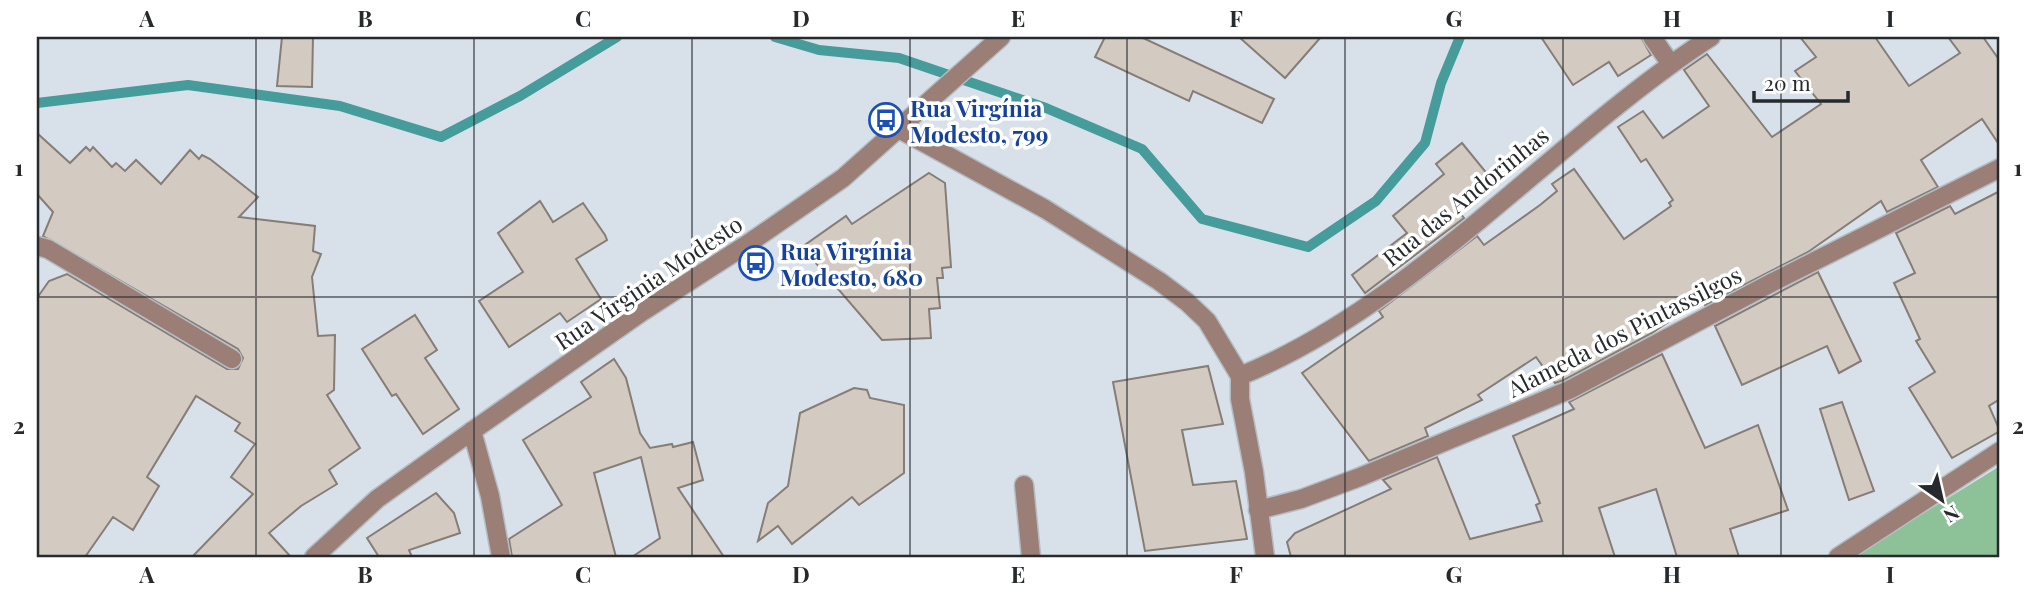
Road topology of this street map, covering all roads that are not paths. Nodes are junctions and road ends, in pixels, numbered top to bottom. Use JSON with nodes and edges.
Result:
{"nodes":[{"id":1,"x":1001,"y":37,"type":"edge"},
{"id":2,"x":1652,"y":37,"type":"edge"},
{"id":3,"x":1710,"y":37,"type":"edge"},
{"id":4,"x":1670,"y":63,"type":"junction"},
{"id":5,"x":899,"y":129,"type":"junction"},
{"id":6,"x":2000,"y":168,"type":"edge"},
{"id":7,"x":37,"y":246,"type":"edge"},
{"id":8,"x":232,"y":359,"type":"dead end"},
{"id":9,"x":1240,"y":376,"type":"junction"},
{"id":10,"x":472,"y":431,"type":"junction"},
{"id":11,"x":2000,"y":451,"type":"edge"},
{"id":12,"x":1024,"y":485,"type":"dead end"},
{"id":13,"x":1258,"y":510,"type":"junction"},
{"id":14,"x":314,"y":557,"type":"edge"},
{"id":15,"x":501,"y":557,"type":"edge"},
{"id":16,"x":1031,"y":557,"type":"edge"},
{"id":17,"x":1265,"y":557,"type":"edge"},
{"id":18,"x":1838,"y":557,"type":"edge"}],
"edges":[{"from":1,"to":5,"type":"street","name":"Rua Virginia Modesto"},
{"from":2,"to":4,"type":"street"},
{"from":3,"to":4,"type":"street","name":"Rua das Andorinhas"},
{"from":4,"to":9,"type":"street","name":"Rua das Andorinhas"},
{"from":5,"to":9,"type":"street"},
{"from":5,"to":10,"type":"street","name":"Rua Virginia Modesto"},
{"from":6,"to":13,"type":"street","name":"Alameda dos Pintassilgos"},
{"from":7,"to":8,"type":"street"},
{"from":9,"to":13,"type":"street"},
{"from":10,"to":14,"type":"street","name":"Rua Virginia Modesto"},
{"from":10,"to":15,"type":"street"},
{"from":11,"to":18,"type":"street"},
{"from":12,"to":16,"type":"street"},
{"from":13,"to":17,"type":"street"}]}
